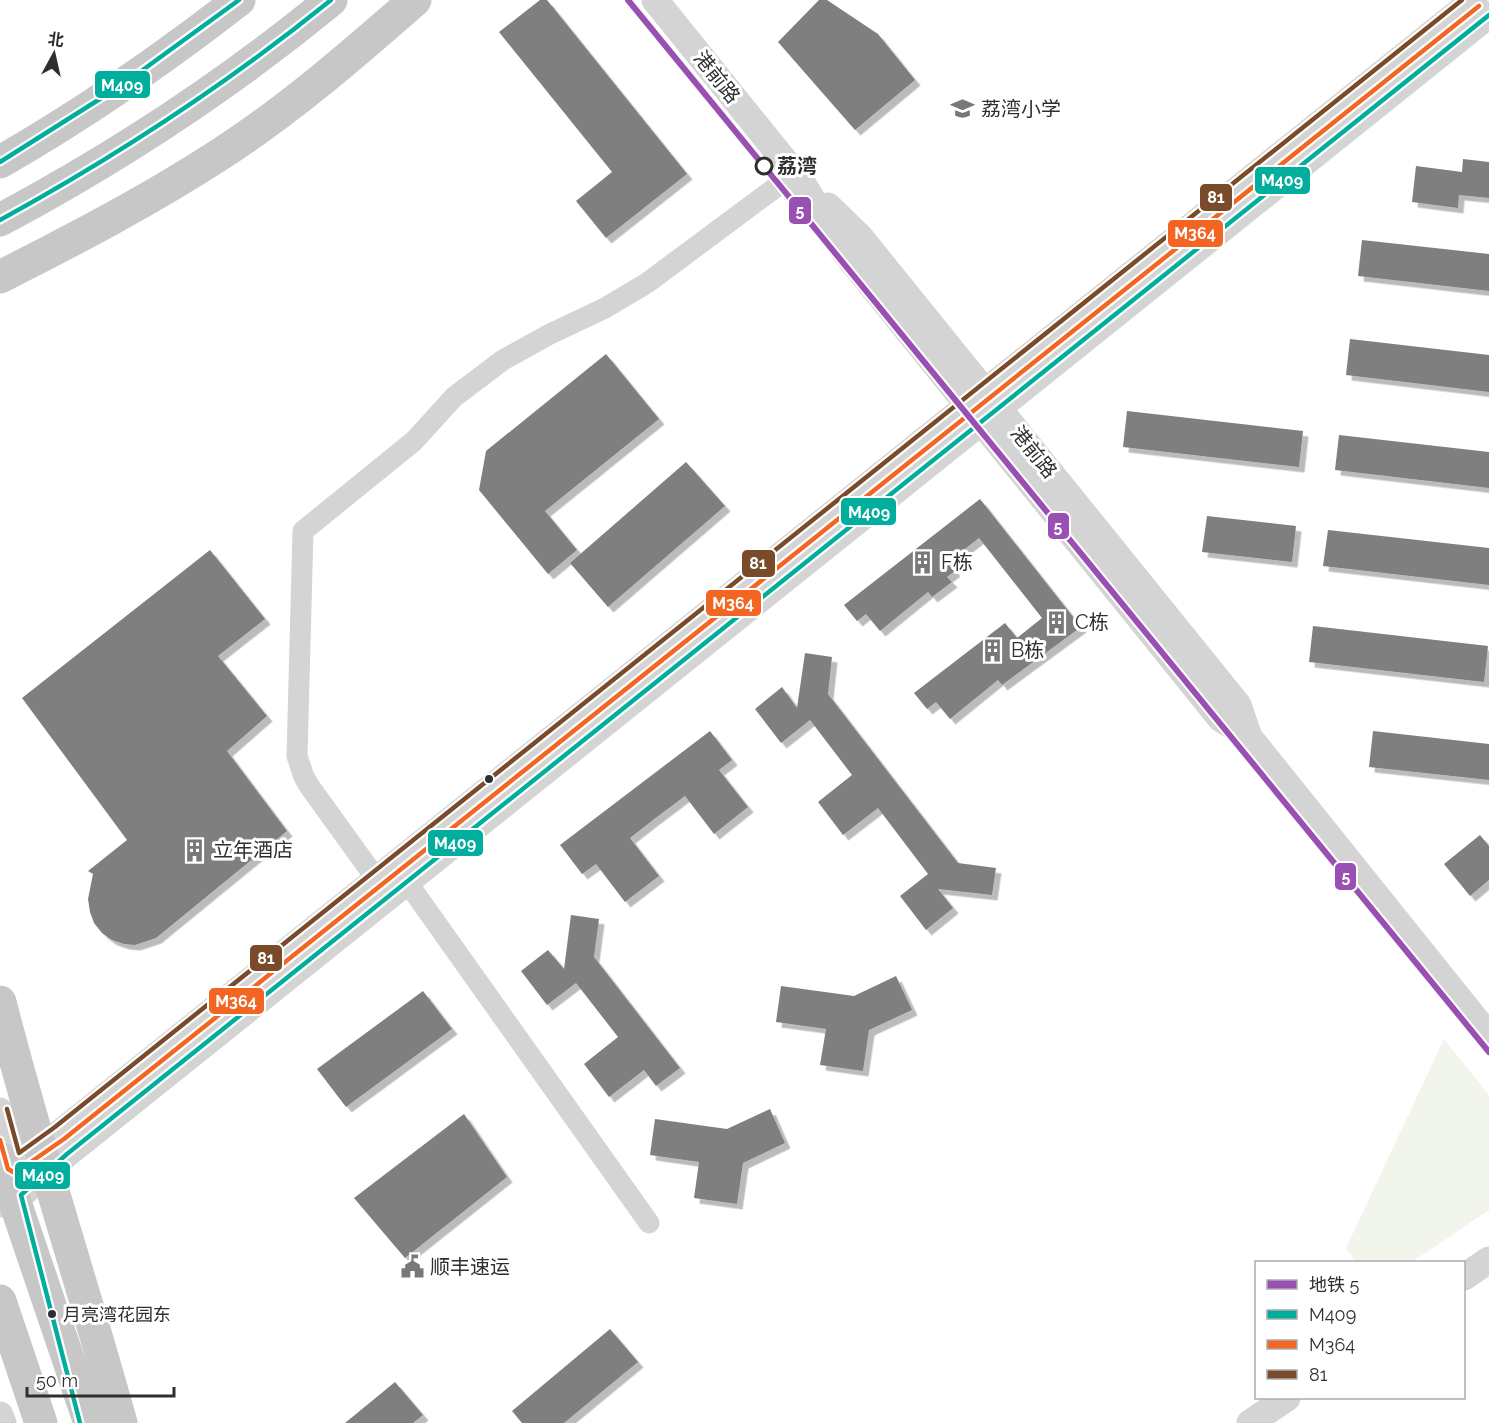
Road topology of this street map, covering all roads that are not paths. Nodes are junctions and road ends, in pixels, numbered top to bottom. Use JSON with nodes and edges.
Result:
{"nodes":[{"id":1,"x":238,"y":0,"type":"edge"},
{"id":2,"x":331,"y":0,"type":"edge"},
{"id":3,"x":415,"y":0,"type":"edge"},
{"id":4,"x":655,"y":0,"type":"edge"},
{"id":5,"x":1474,"y":0,"type":"edge"},
{"id":6,"x":1489,"y":15,"type":"edge"},
{"id":7,"x":0,"y":162,"type":"edge"},
{"id":8,"x":798,"y":177,"type":"junction"},
{"id":9,"x":0,"y":220,"type":"edge"},
{"id":10,"x":0,"y":277,"type":"edge"},
{"id":11,"x":983,"y":407,"type":"junction"},
{"id":12,"x":376,"y":880,"type":"junction"},
{"id":13,"x":407,"y":882,"type":"junction"},
{"id":14,"x":0,"y":1002,"type":"edge"},
{"id":15,"x":1489,"y":1036,"type":"edge"},
{"id":16,"x":0,"y":1111,"type":"edge"},
{"id":17,"x":5,"y":1166,"type":"edge"},
{"id":18,"x":11,"y":1200,"type":"edge"},
{"id":19,"x":649,"y":1223,"type":"dead end"},
{"id":20,"x":1489,"y":1260,"type":"edge"},
{"id":21,"x":1465,"y":1276,"type":"edge"},
{"id":22,"x":0,"y":1301,"type":"edge"},
{"id":23,"x":1286,"y":1399,"type":"edge"},
{"id":24,"x":0,"y":1415,"type":"edge"},
{"id":25,"x":3,"y":1423,"type":"edge"},
{"id":26,"x":41,"y":1423,"type":"edge"},
{"id":27,"x":80,"y":1423,"type":"edge"},
{"id":28,"x":90,"y":1423,"type":"edge"},
{"id":29,"x":122,"y":1423,"type":"edge"},
{"id":30,"x":1250,"y":1423,"type":"edge"}],
"edges":[{"from":1,"to":7,"type":"main road"},
{"from":2,"to":9,"type":"main road"},
{"from":3,"to":10,"type":"main road"},
{"from":4,"to":8,"type":"street","name":"港前路"},
{"from":5,"to":11,"type":"street"},
{"from":6,"to":11,"type":"street"},
{"from":8,"to":11,"type":"street","name":"港前路"},
{"from":8,"to":12,"type":"street"},
{"from":11,"to":12,"type":"street"},
{"from":11,"to":13,"type":"street"},
{"from":11,"to":15,"type":"street","name":"港前路"},
{"from":12,"to":17,"type":"street"},
{"from":13,"to":18,"type":"street"},
{"from":13,"to":19,"type":"street"},
{"from":14,"to":29,"type":"main road","bridge":true},
{"from":16,"to":17,"type":"street"},
{"from":17,"to":18,"type":"street"},
{"from":17,"to":28,"type":"main road","bridge":true},
{"from":18,"to":27,"type":"street"},
{"from":20,"to":21,"type":"street"},
{"from":22,"to":26,"type":"main road"},
{"from":23,"to":30,"type":"street"},
{"from":24,"to":25,"type":"street"}]}
